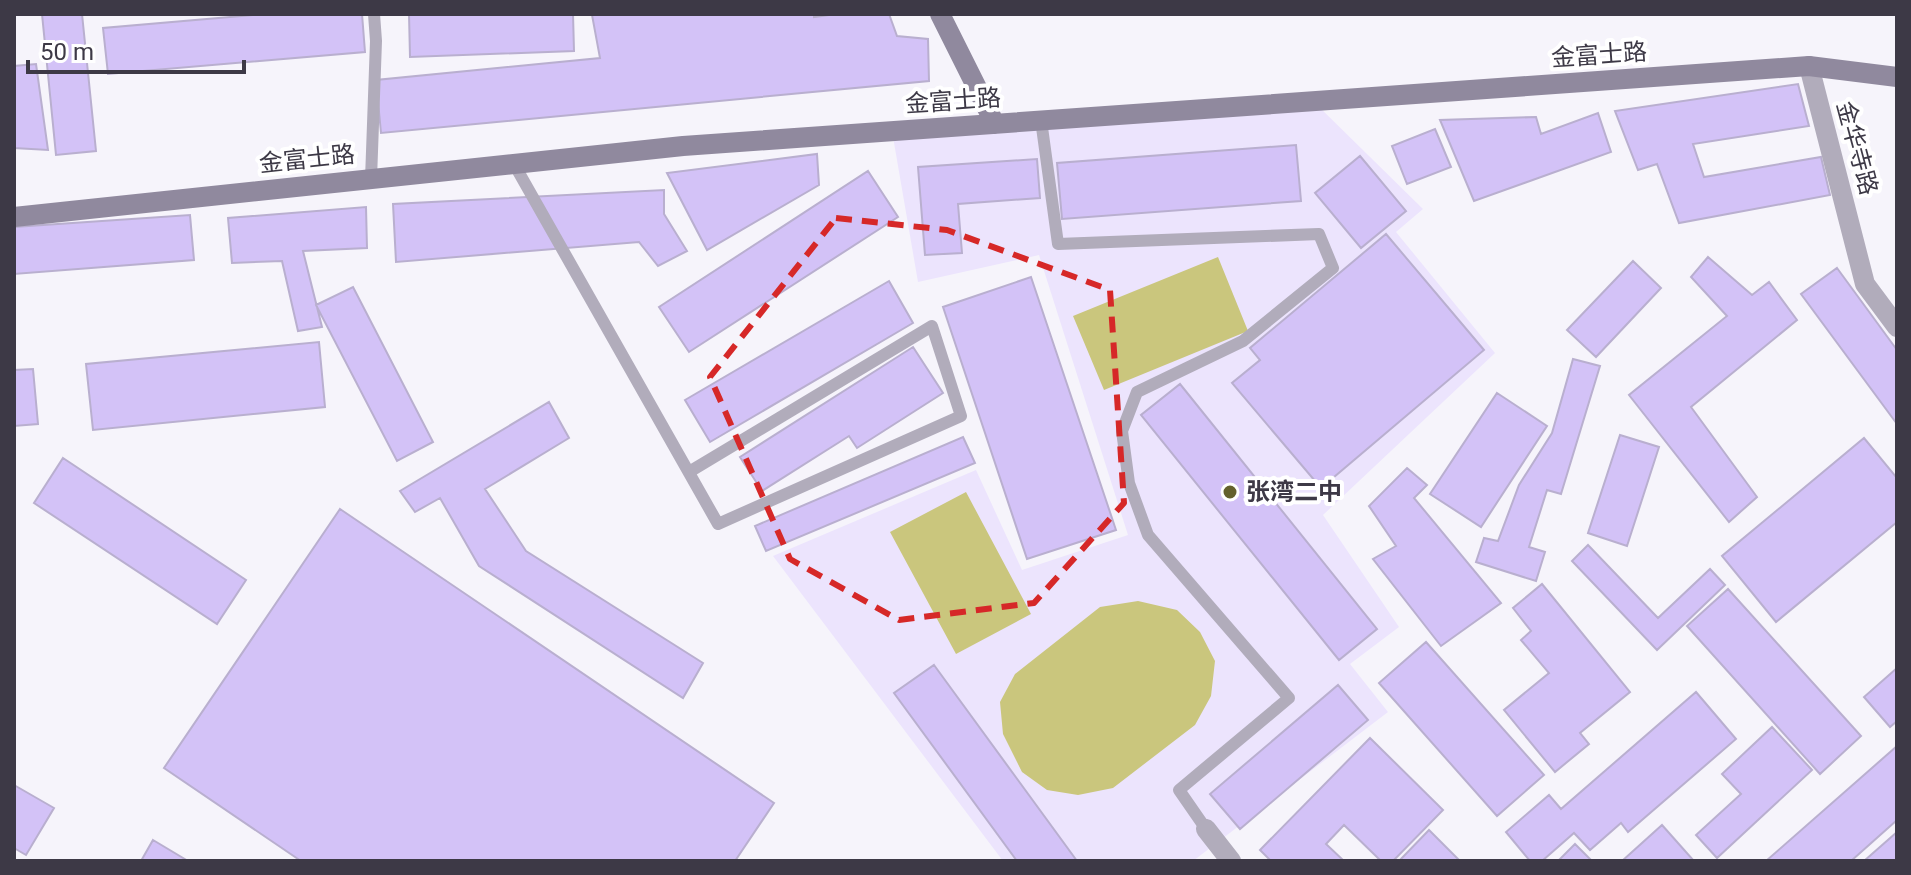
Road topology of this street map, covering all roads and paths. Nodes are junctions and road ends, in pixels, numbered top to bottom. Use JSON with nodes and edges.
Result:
{"nodes":[{"id":1,"x":374,"y":14,"type":"edge"},
{"id":2,"x":940,"y":14,"type":"edge"},
{"id":3,"x":1809,"y":66,"type":"junction"},
{"id":4,"x":1897,"y":77,"type":"edge"},
{"id":5,"x":1041,"y":120,"type":"junction"},
{"id":6,"x":995,"y":124,"type":"junction"},
{"id":7,"x":514,"y":164,"type":"junction"},
{"id":8,"x":371,"y":179,"type":"junction"},
{"id":9,"x":14,"y":217,"type":"edge"},
{"id":10,"x":1897,"y":327,"type":"edge"},
{"id":11,"x":689,"y":472,"type":"junction"},
{"id":12,"x":1206,"y":829,"type":"joint"},
{"id":13,"x":1231,"y":861,"type":"edge"}],
"edges":[{"from":1,"to":8,"type":"lane"},
{"from":2,"to":6,"type":"street"},
{"from":3,"to":4,"type":"street","name":"金富士路"},
{"from":3,"to":5,"type":"street","name":"金富士路"},
{"from":3,"to":10,"type":"street","name":"金华寺路"},
{"from":5,"to":6,"type":"street","name":"金富士路"},
{"from":5,"to":12,"type":"lane"},
{"from":6,"to":7,"type":"street","name":"金富士路"},
{"from":7,"to":8,"type":"street","name":"金富士路"},
{"from":7,"to":11,"type":"lane"},
{"from":8,"to":9,"type":"street","name":"金富士路"},
{"from":11,"to":11,"type":"lane"},
{"from":12,"to":13,"type":"street"}]}
